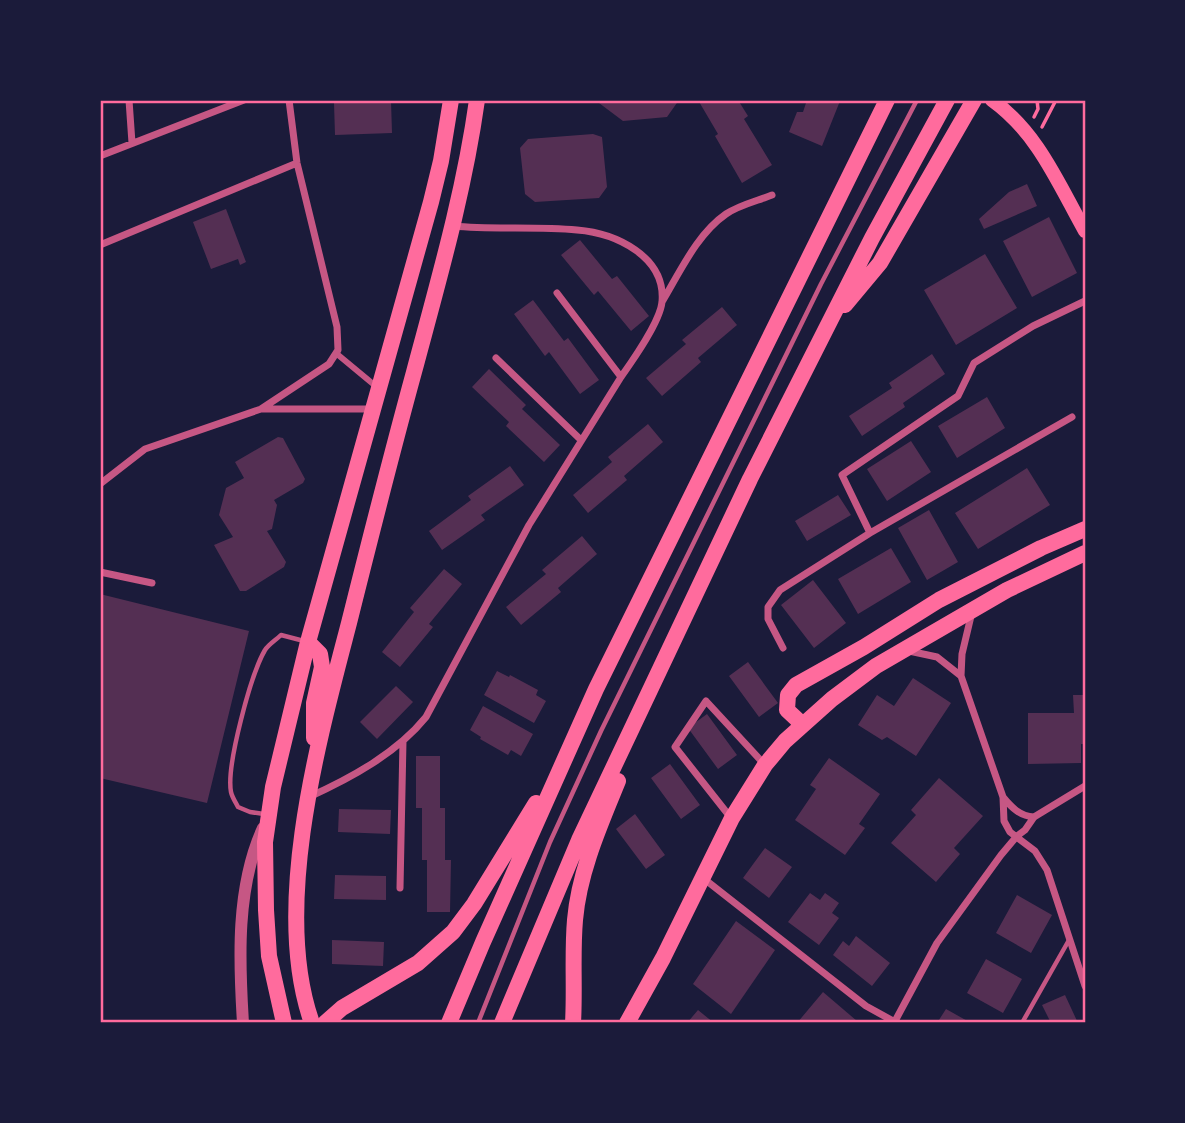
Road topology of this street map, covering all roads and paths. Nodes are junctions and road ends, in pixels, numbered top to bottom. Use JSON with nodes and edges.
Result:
{"nodes":[{"id":1,"x":130,"y":100,"type":"edge"},
{"id":2,"x":244,"y":100,"type":"edge"},
{"id":3,"x":289,"y":100,"type":"edge"},
{"id":4,"x":451,"y":100,"type":"edge"},
{"id":5,"x":477,"y":100,"type":"edge"},
{"id":6,"x":880,"y":100,"type":"edge"},
{"id":7,"x":887,"y":100,"type":"edge"},
{"id":8,"x":917,"y":100,"type":"edge"},
{"id":9,"x":947,"y":100,"type":"edge"},
{"id":10,"x":974,"y":100,"type":"edge"},
{"id":11,"x":992,"y":100,"type":"edge"},
{"id":12,"x":1037,"y":100,"type":"edge"},
{"id":13,"x":1056,"y":100,"type":"edge"},
{"id":14,"x":1033,"y":118,"type":"dead end"},
{"id":15,"x":873,"y":126,"type":"junction"},
{"id":16,"x":1042,"y":127,"type":"dead end"},
{"id":17,"x":132,"y":143,"type":"junction"},
{"id":18,"x":100,"y":156,"type":"edge"},
{"id":19,"x":297,"y":163,"type":"junction"},
{"id":20,"x":772,"y":195,"type":"dead end"},
{"id":21,"x":453,"y":226,"type":"junction"},
{"id":22,"x":1085,"y":231,"type":"edge"},
{"id":23,"x":100,"y":245,"type":"edge"},
{"id":24,"x":557,"y":293,"type":"dead end"},
{"id":25,"x":1085,"y":301,"type":"edge"},
{"id":26,"x":662,"y":303,"type":"junction"},
{"id":27,"x":831,"y":320,"type":"junction"},
{"id":28,"x":337,"y":354,"type":"junction"},
{"id":29,"x":496,"y":358,"type":"dead end"},
{"id":30,"x":621,"y":377,"type":"junction"},
{"id":31,"x":379,"y":389,"type":"junction"},
{"id":32,"x":261,"y":409,"type":"junction"},
{"id":33,"x":373,"y":409,"type":"junction"},
{"id":34,"x":1072,"y":417,"type":"dead end"},
{"id":35,"x":581,"y":440,"type":"junction"},
{"id":36,"x":100,"y":484,"type":"edge"},
{"id":37,"x":1085,"y":529,"type":"edge"},
{"id":38,"x":870,"y":533,"type":"junction"},
{"id":39,"x":1085,"y":553,"type":"edge"},
{"id":40,"x":100,"y":572,"type":"edge"},
{"id":41,"x":152,"y":583,"type":"dead end"},
{"id":42,"x":972,"y":610,"type":"junction"},
{"id":43,"x":308,"y":642,"type":"junction"},
{"id":44,"x":783,"y":648,"type":"dead end"},
{"id":45,"x":902,"y":650,"type":"junction"},
{"id":46,"x":961,"y":676,"type":"junction"},
{"id":47,"x":653,"y":685,"type":"junction"},
{"id":48,"x":802,"y":724,"type":"junction"},
{"id":49,"x":403,"y":741,"type":"junction"},
{"id":50,"x":316,"y":754,"type":"junction"},
{"id":51,"x":563,"y":760,"type":"junction"},
{"id":52,"x":765,"y":765,"type":"junction"},
{"id":53,"x":1085,"y":786,"type":"edge"},
{"id":54,"x":308,"y":797,"type":"junction"},
{"id":55,"x":1003,"y":797,"type":"junction"},
{"id":56,"x":269,"y":815,"type":"junction"},
{"id":57,"x":1034,"y":817,"type":"junction"},
{"id":58,"x":732,"y":818,"type":"junction"},
{"id":59,"x":1017,"y":836,"type":"junction"},
{"id":60,"x":703,"y":878,"type":"junction"},
{"id":61,"x":400,"y":888,"type":"dead end"},
{"id":62,"x":1070,"y":939,"type":"junction"},
{"id":63,"x":1085,"y":986,"type":"edge"},
{"id":64,"x":243,"y":1023,"type":"edge"},
{"id":65,"x":284,"y":1023,"type":"edge"},
{"id":66,"x":313,"y":1023,"type":"edge"},
{"id":67,"x":325,"y":1023,"type":"edge"},
{"id":68,"x":449,"y":1023,"type":"edge"},
{"id":69,"x":478,"y":1023,"type":"edge"},
{"id":70,"x":502,"y":1023,"type":"edge"},
{"id":71,"x":573,"y":1023,"type":"edge"},
{"id":72,"x":627,"y":1023,"type":"edge"},
{"id":73,"x":894,"y":1023,"type":"edge"},
{"id":74,"x":1022,"y":1023,"type":"edge"}],
"edges":[{"from":1,"to":17,"type":"street"},
{"from":2,"to":17,"type":"street"},
{"from":3,"to":19,"type":"street"},
{"from":4,"to":31,"type":"main road"},
{"from":5,"to":21,"type":"main road"},
{"from":6,"to":15,"type":"main road"},
{"from":7,"to":15,"type":"main road"},
{"from":8,"to":69,"type":"lane"},
{"from":9,"to":27,"type":"main road"},
{"from":10,"to":27,"type":"main road"},
{"from":11,"to":22,"type":"main road"},
{"from":12,"to":14,"type":"path"},
{"from":13,"to":16,"type":"path"},
{"from":15,"to":51,"type":"main road"},
{"from":17,"to":18,"type":"street"},
{"from":19,"to":23,"type":"street"},
{"from":19,"to":28,"type":"street"},
{"from":20,"to":26,"type":"street"},
{"from":21,"to":26,"type":"street"},
{"from":21,"to":50,"type":"main road"},
{"from":24,"to":30,"type":"street"},
{"from":25,"to":38,"type":"street"},
{"from":26,"to":30,"type":"street"},
{"from":27,"to":47,"type":"main road"},
{"from":28,"to":31,"type":"street"},
{"from":28,"to":32,"type":"street"},
{"from":29,"to":35,"type":"street"},
{"from":30,"to":35,"type":"street"},
{"from":31,"to":33,"type":"main road"},
{"from":32,"to":33,"type":"street"},
{"from":32,"to":36,"type":"street"},
{"from":33,"to":43,"type":"main road"},
{"from":34,"to":38,"type":"street"},
{"from":35,"to":49,"type":"street"},
{"from":37,"to":48,"type":"main road"},
{"from":38,"to":44,"type":"street"},
{"from":39,"to":42,"type":"main road"},
{"from":40,"to":41,"type":"street"},
{"from":42,"to":45,"type":"main road"},
{"from":42,"to":46,"type":"street"},
{"from":43,"to":50,"type":"main road"},
{"from":43,"to":56,"type":"main road"},
{"from":43,"to":56,"type":"lane"},
{"from":45,"to":46,"type":"street"},
{"from":45,"to":48,"type":"main road"},
{"from":46,"to":55,"type":"street"},
{"from":47,"to":70,"type":"main road"},
{"from":47,"to":71,"type":"main road"},
{"from":48,"to":52,"type":"main road"},
{"from":49,"to":54,"type":"street"},
{"from":49,"to":61,"type":"street"},
{"from":50,"to":54,"type":"main road"},
{"from":51,"to":67,"type":"main road"},
{"from":51,"to":68,"type":"main road"},
{"from":52,"to":58,"type":"main road"},
{"from":52,"to":58,"type":"street"},
{"from":53,"to":57,"type":"street"},
{"from":54,"to":66,"type":"main road"},
{"from":55,"to":57,"type":"street"},
{"from":55,"to":59,"type":"street"},
{"from":56,"to":64,"type":"street"},
{"from":56,"to":65,"type":"main road"},
{"from":57,"to":59,"type":"street"},
{"from":58,"to":60,"type":"main road"},
{"from":59,"to":62,"type":"street"},
{"from":59,"to":73,"type":"street"},
{"from":60,"to":72,"type":"main road"},
{"from":60,"to":73,"type":"street"},
{"from":62,"to":63,"type":"street"},
{"from":62,"to":74,"type":"lane"}]}
